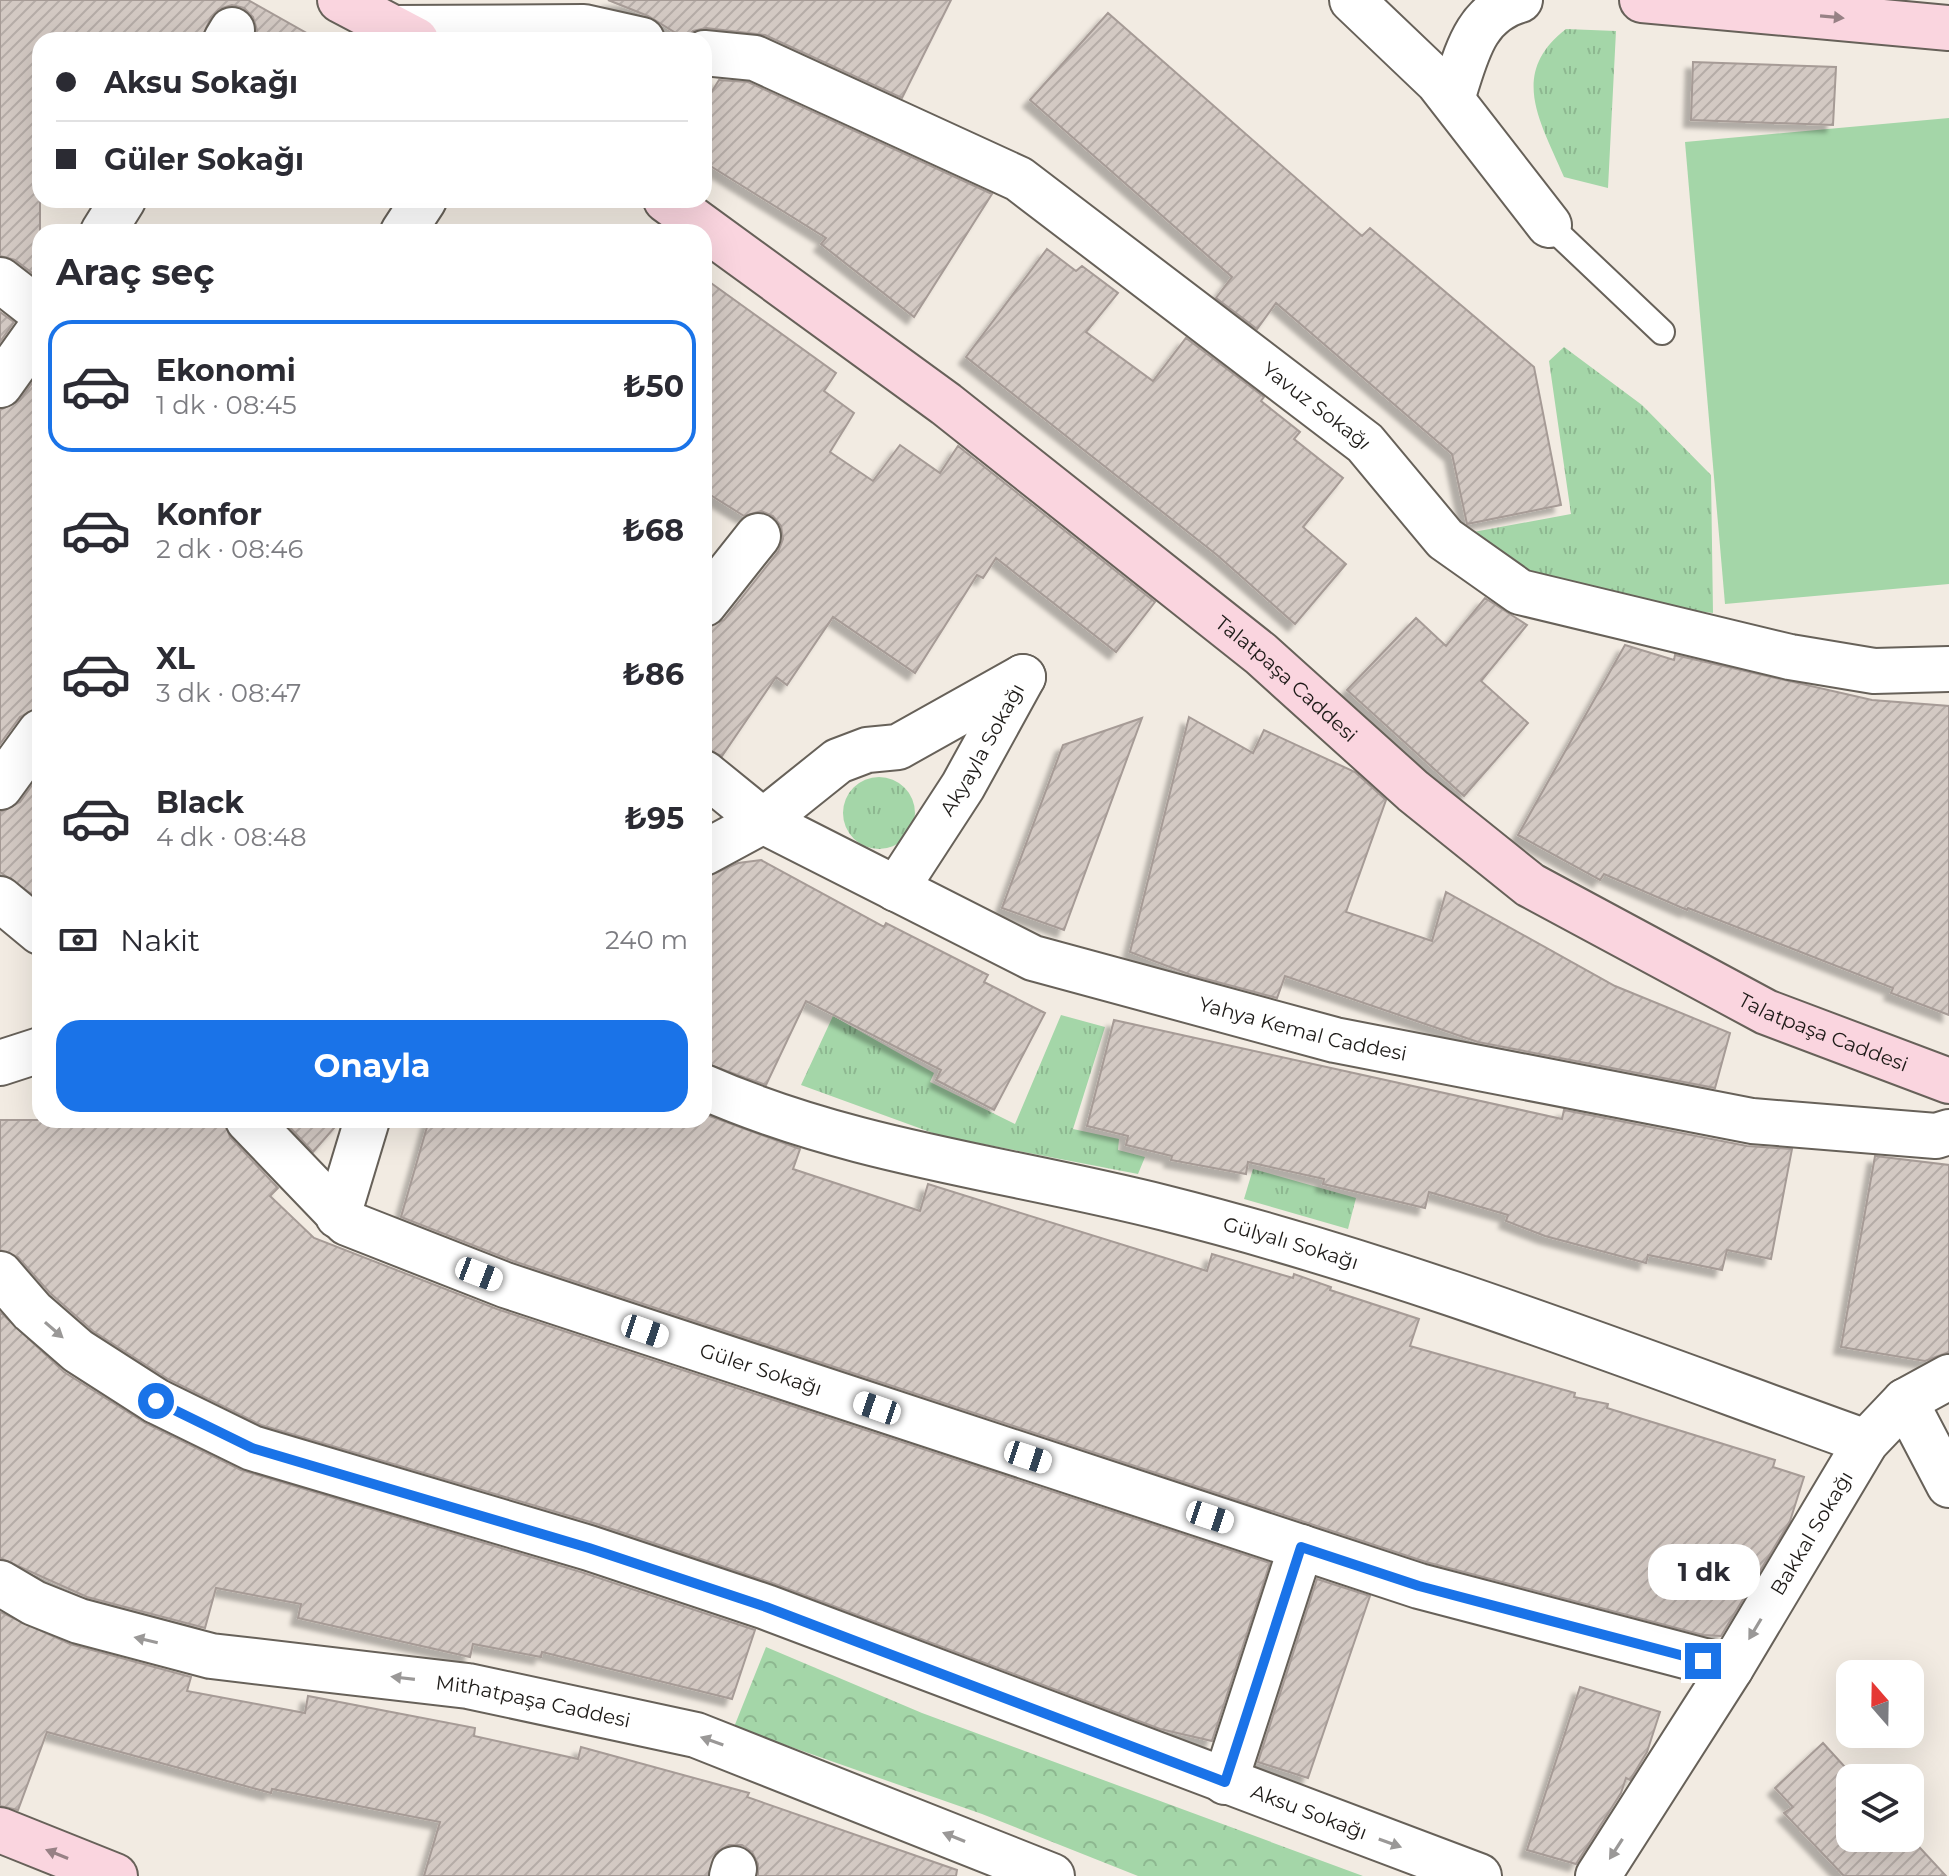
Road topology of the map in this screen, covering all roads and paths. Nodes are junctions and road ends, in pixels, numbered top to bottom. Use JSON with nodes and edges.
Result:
{"nodes":[{"id":1,"x":340,"y":0,"type":"edge"},
{"id":2,"x":1352,"y":0,"type":"edge"},
{"id":3,"x":1520,"y":0,"type":"edge"},
{"id":4,"x":1642,"y":0,"type":"edge"},
{"id":5,"x":1949,"y":28,"type":"edge"},
{"id":6,"x":400,"y":32,"type":"edge"},
{"id":7,"x":455,"y":32,"type":"edge"},
{"id":8,"x":606,"y":32,"type":"edge"},
{"id":9,"x":712,"y":54,"type":"edge"},
{"id":10,"x":1452,"y":99,"type":"junction"},
{"id":11,"x":677,"y":208,"type":"edge"},
{"id":12,"x":699,"y":224,"type":"edge"},
{"id":13,"x":1549,"y":225,"type":"joint"},
{"id":14,"x":712,"y":234,"type":"edge"},
{"id":15,"x":0,"y":280,"type":"edge"},
{"id":16,"x":32,"y":305,"type":"edge"},
{"id":17,"x":1662,"y":332,"type":"dead end"},
{"id":18,"x":32,"y":340,"type":"edge"},
{"id":19,"x":0,"y":385,"type":"edge"},
{"id":20,"x":758,"y":536,"type":"dead end"},
{"id":21,"x":712,"y":594,"type":"edge"},
{"id":22,"x":1949,"y":669,"type":"edge"},
{"id":23,"x":32,"y":743,"type":"edge"},
{"id":24,"x":712,"y":780,"type":"edge"},
{"id":25,"x":0,"y":787,"type":"edge"},
{"id":26,"x":763,"y":821,"type":"junction"},
{"id":27,"x":712,"y":849,"type":"edge"},
{"id":28,"x":896,"y":889,"type":"junction"},
{"id":29,"x":0,"y":899,"type":"edge"},
{"id":30,"x":32,"y":925,"type":"edge"},
{"id":31,"x":32,"y":1053,"type":"edge"},
{"id":32,"x":0,"y":1063,"type":"edge"},
{"id":33,"x":1949,"y":1081,"type":"edge"},
{"id":34,"x":712,"y":1091,"type":"edge"},
{"id":35,"x":256,"y":1128,"type":"edge"},
{"id":36,"x":365,"y":1128,"type":"edge"},
{"id":37,"x":1949,"y":1132,"type":"edge"},
{"id":38,"x":338,"y":1216,"type":"junction"},
{"id":39,"x":0,"y":1274,"type":"edge"},
{"id":40,"x":1949,"y":1377,"type":"edge"},
{"id":41,"x":1905,"y":1401,"type":"junction"},
{"id":42,"x":1866,"y":1442,"type":"junction"},
{"id":43,"x":1949,"y":1485,"type":"edge"},
{"id":44,"x":1301,"y":1547,"type":"junction"},
{"id":45,"x":0,"y":1583,"type":"edge"},
{"id":46,"x":1731,"y":1668,"type":"junction"},
{"id":47,"x":1225,"y":1782,"type":"junction"},
{"id":48,"x":0,"y":1830,"type":"edge"},
{"id":49,"x":1026,"y":1871,"type":"edge"},
{"id":50,"x":115,"y":1876,"type":"edge"},
{"id":51,"x":1479,"y":1876,"type":"edge"},
{"id":52,"x":1598,"y":1876,"type":"edge"}],
"edges":[{"from":1,"to":6,"type":"main road"},
{"from":2,"to":10,"type":"street"},
{"from":3,"to":10,"type":"street"},
{"from":4,"to":5,"type":"main road","one_way":true},
{"from":7,"to":8,"type":"street"},
{"from":9,"to":22,"type":"street","name":"Yavuz Sokağı"},
{"from":10,"to":13,"type":"street"},
{"from":11,"to":12,"type":"main road","name":"Talatpaşa Caddesi"},
{"from":13,"to":17,"type":"lane"},
{"from":14,"to":33,"type":"main road","name":"Talatpaşa Caddesi"},
{"from":15,"to":16,"type":"street"},
{"from":18,"to":19,"type":"street"},
{"from":20,"to":21,"type":"street"},
{"from":23,"to":25,"type":"street"},
{"from":24,"to":26,"type":"street","name":"Yahya Kemal Caddesi"},
{"from":26,"to":27,"type":"street","name":"Akyayla Sokağı"},
{"from":26,"to":28,"type":"street","name":"Yahya Kemal Caddesi"},
{"from":26,"to":28,"type":"street","name":"Akyayla Sokağı"},
{"from":28,"to":37,"type":"street","name":"Yahya Kemal Caddesi"},
{"from":29,"to":30,"type":"street"},
{"from":31,"to":32,"type":"street"},
{"from":34,"to":42,"type":"street","name":"Gülyalı Sokağı"},
{"from":35,"to":38,"type":"street","name":"Güler Sokağı"},
{"from":36,"to":38,"type":"street"},
{"from":38,"to":44,"type":"street","name":"Güler Sokağı"},
{"from":39,"to":47,"type":"street","name":"Aksu Sokağı","one_way":true},
{"from":40,"to":41,"type":"street","name":"Bakkal Sokağı"},
{"from":41,"to":42,"type":"street","name":"Bakkal Sokağı"},
{"from":41,"to":43,"type":"street"},
{"from":42,"to":46,"type":"street","name":"Bakkal Sokağı","one_way":true},
{"from":44,"to":46,"type":"street","name":"Güler Sokağı"},
{"from":44,"to":47,"type":"street"},
{"from":49,"to":45,"type":"street","name":"Mithatpaşa Caddesi","one_way":true},
{"from":46,"to":52,"type":"street","name":"Bakkal Sokağı","one_way":true},
{"from":47,"to":51,"type":"street","name":"Aksu Sokağı","one_way":true},
{"from":50,"to":48,"type":"main road","one_way":true}]}
